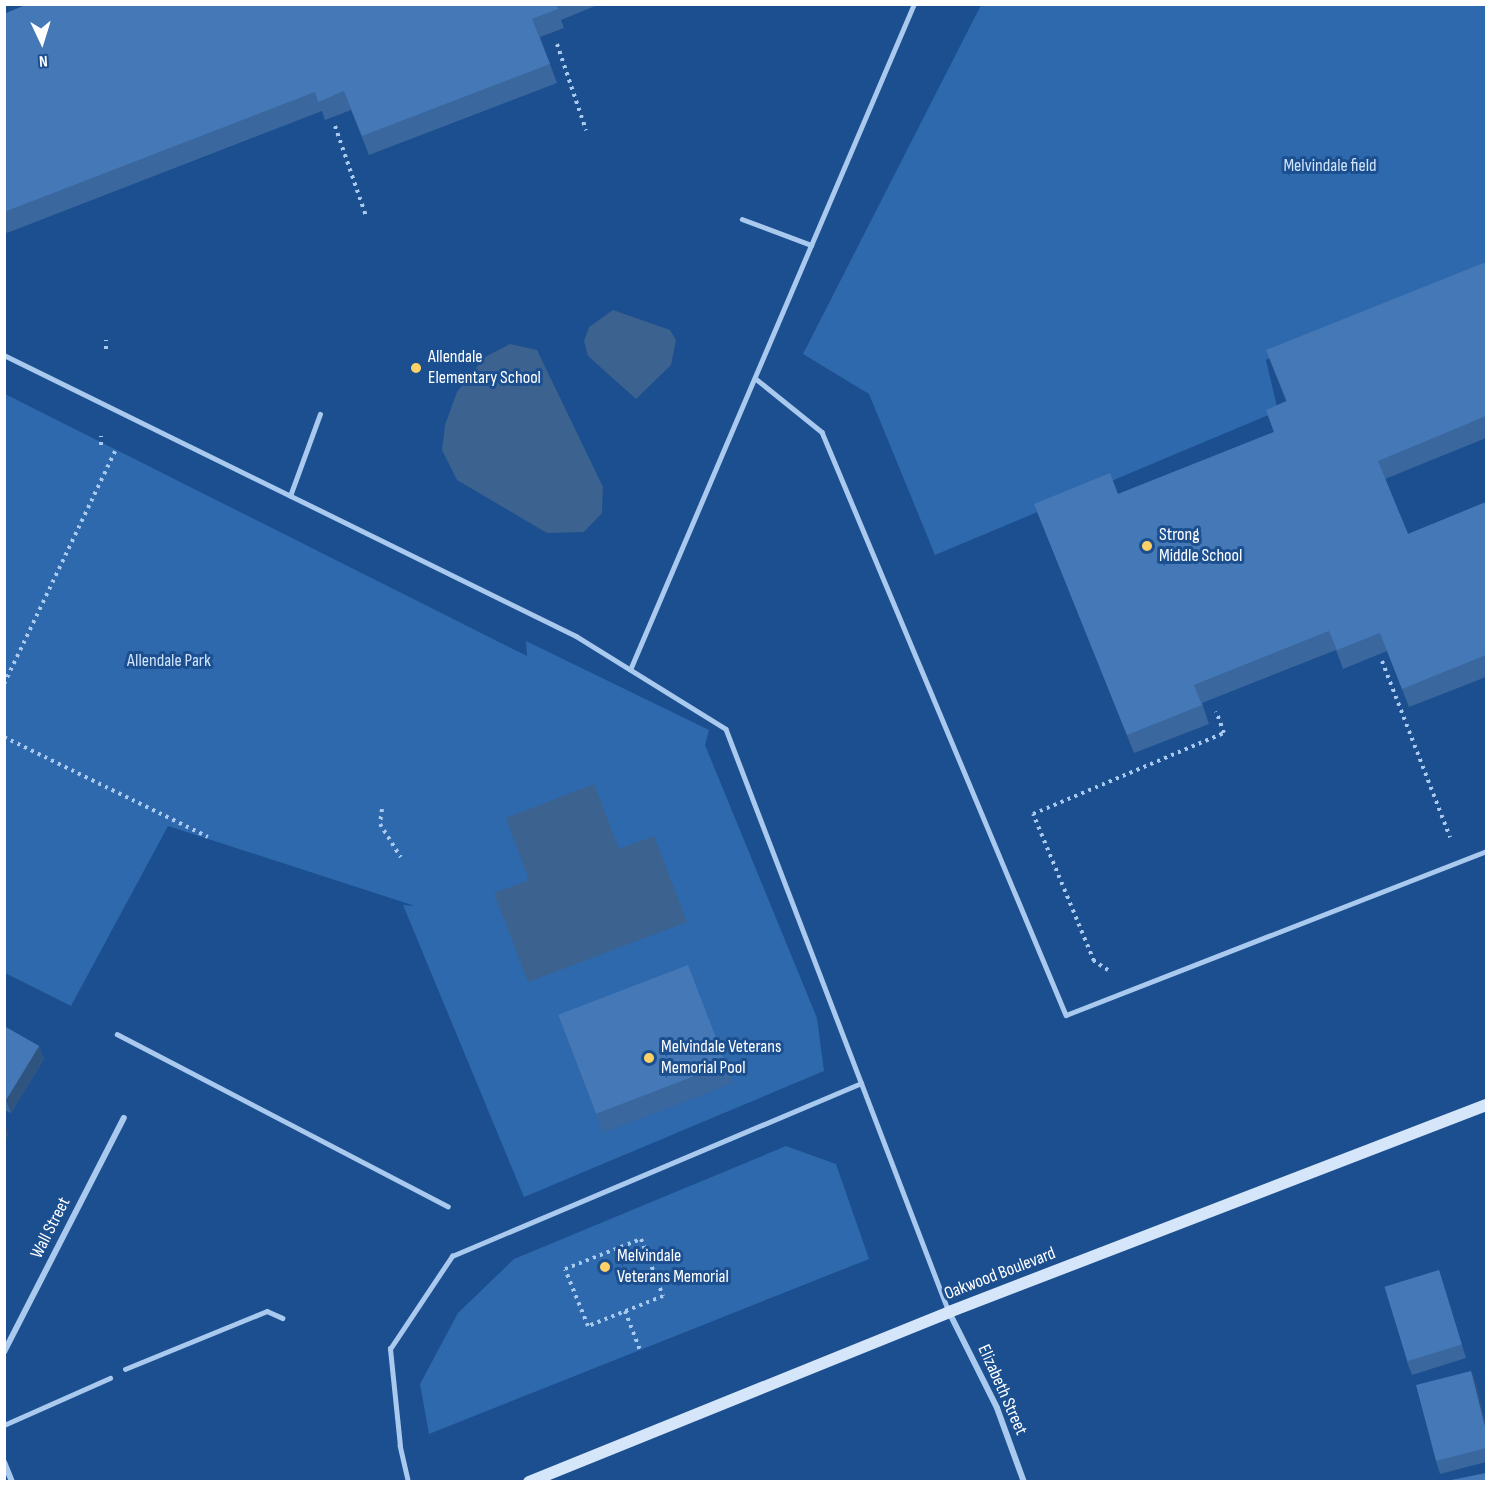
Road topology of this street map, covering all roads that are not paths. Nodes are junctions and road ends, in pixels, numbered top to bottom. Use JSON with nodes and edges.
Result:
{"nodes":[{"id":1,"x":914,"y":4,"type":"edge"},
{"id":2,"x":742,"y":219,"type":"dead end"},
{"id":3,"x":811,"y":245,"type":"junction"},
{"id":4,"x":4,"y":355,"type":"edge"},
{"id":5,"x":755,"y":378,"type":"junction"},
{"id":6,"x":320,"y":414,"type":"dead end"},
{"id":7,"x":290,"y":496,"type":"junction"},
{"id":8,"x":630,"y":670,"type":"junction"},
{"id":9,"x":1486,"y":851,"type":"edge"},
{"id":10,"x":117,"y":1034,"type":"dead end"},
{"id":11,"x":861,"y":1083,"type":"junction"},
{"id":12,"x":1486,"y":1105,"type":"edge"},
{"id":13,"x":124,"y":1118,"type":"dead end"},
{"id":14,"x":448,"y":1206,"type":"dead end"},
{"id":15,"x":949,"y":1312,"type":"junction"},
{"id":16,"x":282,"y":1318,"type":"dead end"},
{"id":17,"x":4,"y":1352,"type":"edge"},
{"id":18,"x":125,"y":1369,"type":"dead end"},
{"id":19,"x":110,"y":1378,"type":"dead end"},
{"id":20,"x":4,"y":1425,"type":"edge"},
{"id":21,"x":4,"y":1462,"type":"edge"},
{"id":22,"x":12,"y":1482,"type":"edge"},
{"id":23,"x":408,"y":1482,"type":"edge"},
{"id":24,"x":529,"y":1482,"type":"edge"},
{"id":25,"x":1024,"y":1482,"type":"edge"}],
"edges":[{"from":1,"to":3,"type":"lane"},
{"from":2,"to":3,"type":"lane"},
{"from":3,"to":5,"type":"lane"},
{"from":4,"to":7,"type":"lane"},
{"from":5,"to":8,"type":"lane"},
{"from":5,"to":9,"type":"lane"},
{"from":6,"to":7,"type":"lane"},
{"from":7,"to":8,"type":"lane"},
{"from":8,"to":11,"type":"lane"},
{"from":10,"to":14,"type":"lane"},
{"from":11,"to":15,"type":"lane"},
{"from":11,"to":23,"type":"lane"},
{"from":12,"to":15,"type":"main road","name":"Oakwood Boulevard"},
{"from":13,"to":17,"type":"street","name":"Wall Street"},
{"from":15,"to":24,"type":"main road","name":"Oakwood Boulevard"},
{"from":15,"to":25,"type":"street","name":"Elizabeth Street"},
{"from":16,"to":18,"type":"lane"},
{"from":19,"to":20,"type":"lane"},
{"from":21,"to":22,"type":"street"}]}
